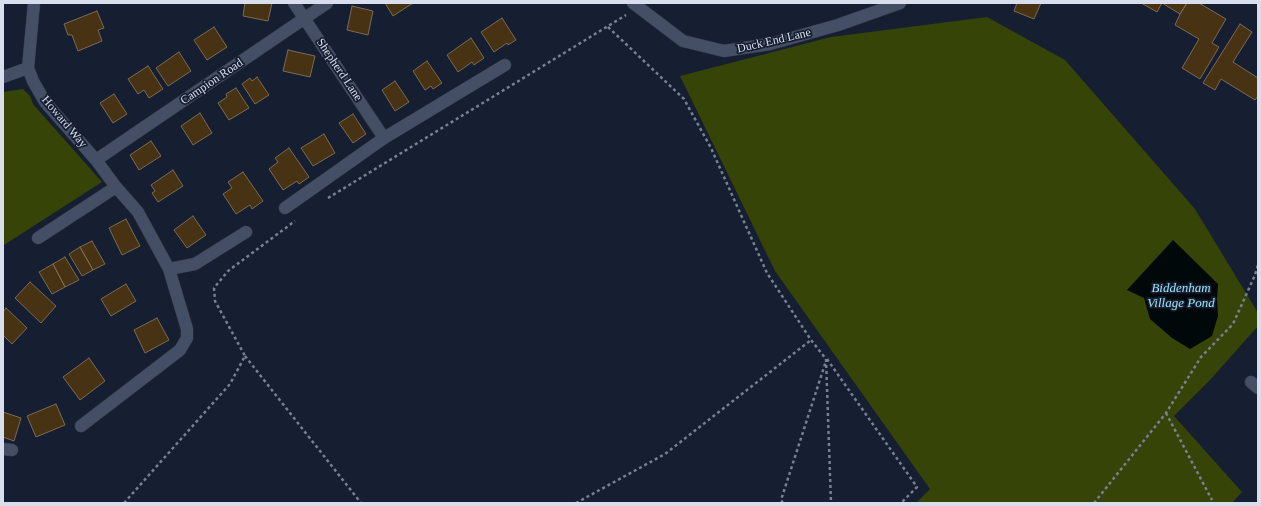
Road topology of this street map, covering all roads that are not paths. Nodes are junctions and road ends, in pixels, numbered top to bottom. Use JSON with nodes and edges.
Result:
{"nodes":[{"id":1,"x":34,"y":3,"type":"edge"},
{"id":2,"x":294,"y":3,"type":"edge"},
{"id":3,"x":327,"y":3,"type":"edge"},
{"id":4,"x":900,"y":3,"type":"edge"},
{"id":5,"x":636,"y":5,"type":"edge"},
{"id":6,"x":304,"y":19,"type":"junction"},
{"id":7,"x":505,"y":65,"type":"dead end"},
{"id":8,"x":28,"y":68,"type":"junction"},
{"id":9,"x":3,"y":77,"type":"edge"},
{"id":10,"x":384,"y":138,"type":"junction"},
{"id":11,"x":96,"y":160,"type":"junction"},
{"id":12,"x":116,"y":187,"type":"junction"},
{"id":13,"x":285,"y":208,"type":"dead end"},
{"id":14,"x":246,"y":232,"type":"dead end"},
{"id":15,"x":38,"y":238,"type":"dead end"},
{"id":16,"x":169,"y":269,"type":"junction"},
{"id":17,"x":81,"y":426,"type":"dead end"}],
"edges":[{"from":1,"to":8,"type":"street","name":"Howard Way"},
{"from":2,"to":6,"type":"street","name":"Shepherd Lane"},
{"from":3,"to":6,"type":"street","name":"Campion Road"},
{"from":4,"to":5,"type":"street","name":"Duck End Lane"},
{"from":6,"to":10,"type":"street","name":"Shepherd Lane"},
{"from":6,"to":11,"type":"street","name":"Campion Road"},
{"from":7,"to":10,"type":"street"},
{"from":8,"to":9,"type":"street"},
{"from":8,"to":11,"type":"street","name":"Howard Way"},
{"from":10,"to":13,"type":"street"},
{"from":11,"to":12,"type":"street","name":"Howard Way"},
{"from":12,"to":15,"type":"street"},
{"from":12,"to":16,"type":"street","name":"Howard Way"},
{"from":14,"to":16,"type":"street"},
{"from":16,"to":17,"type":"street","name":"Howard Way"}]}
